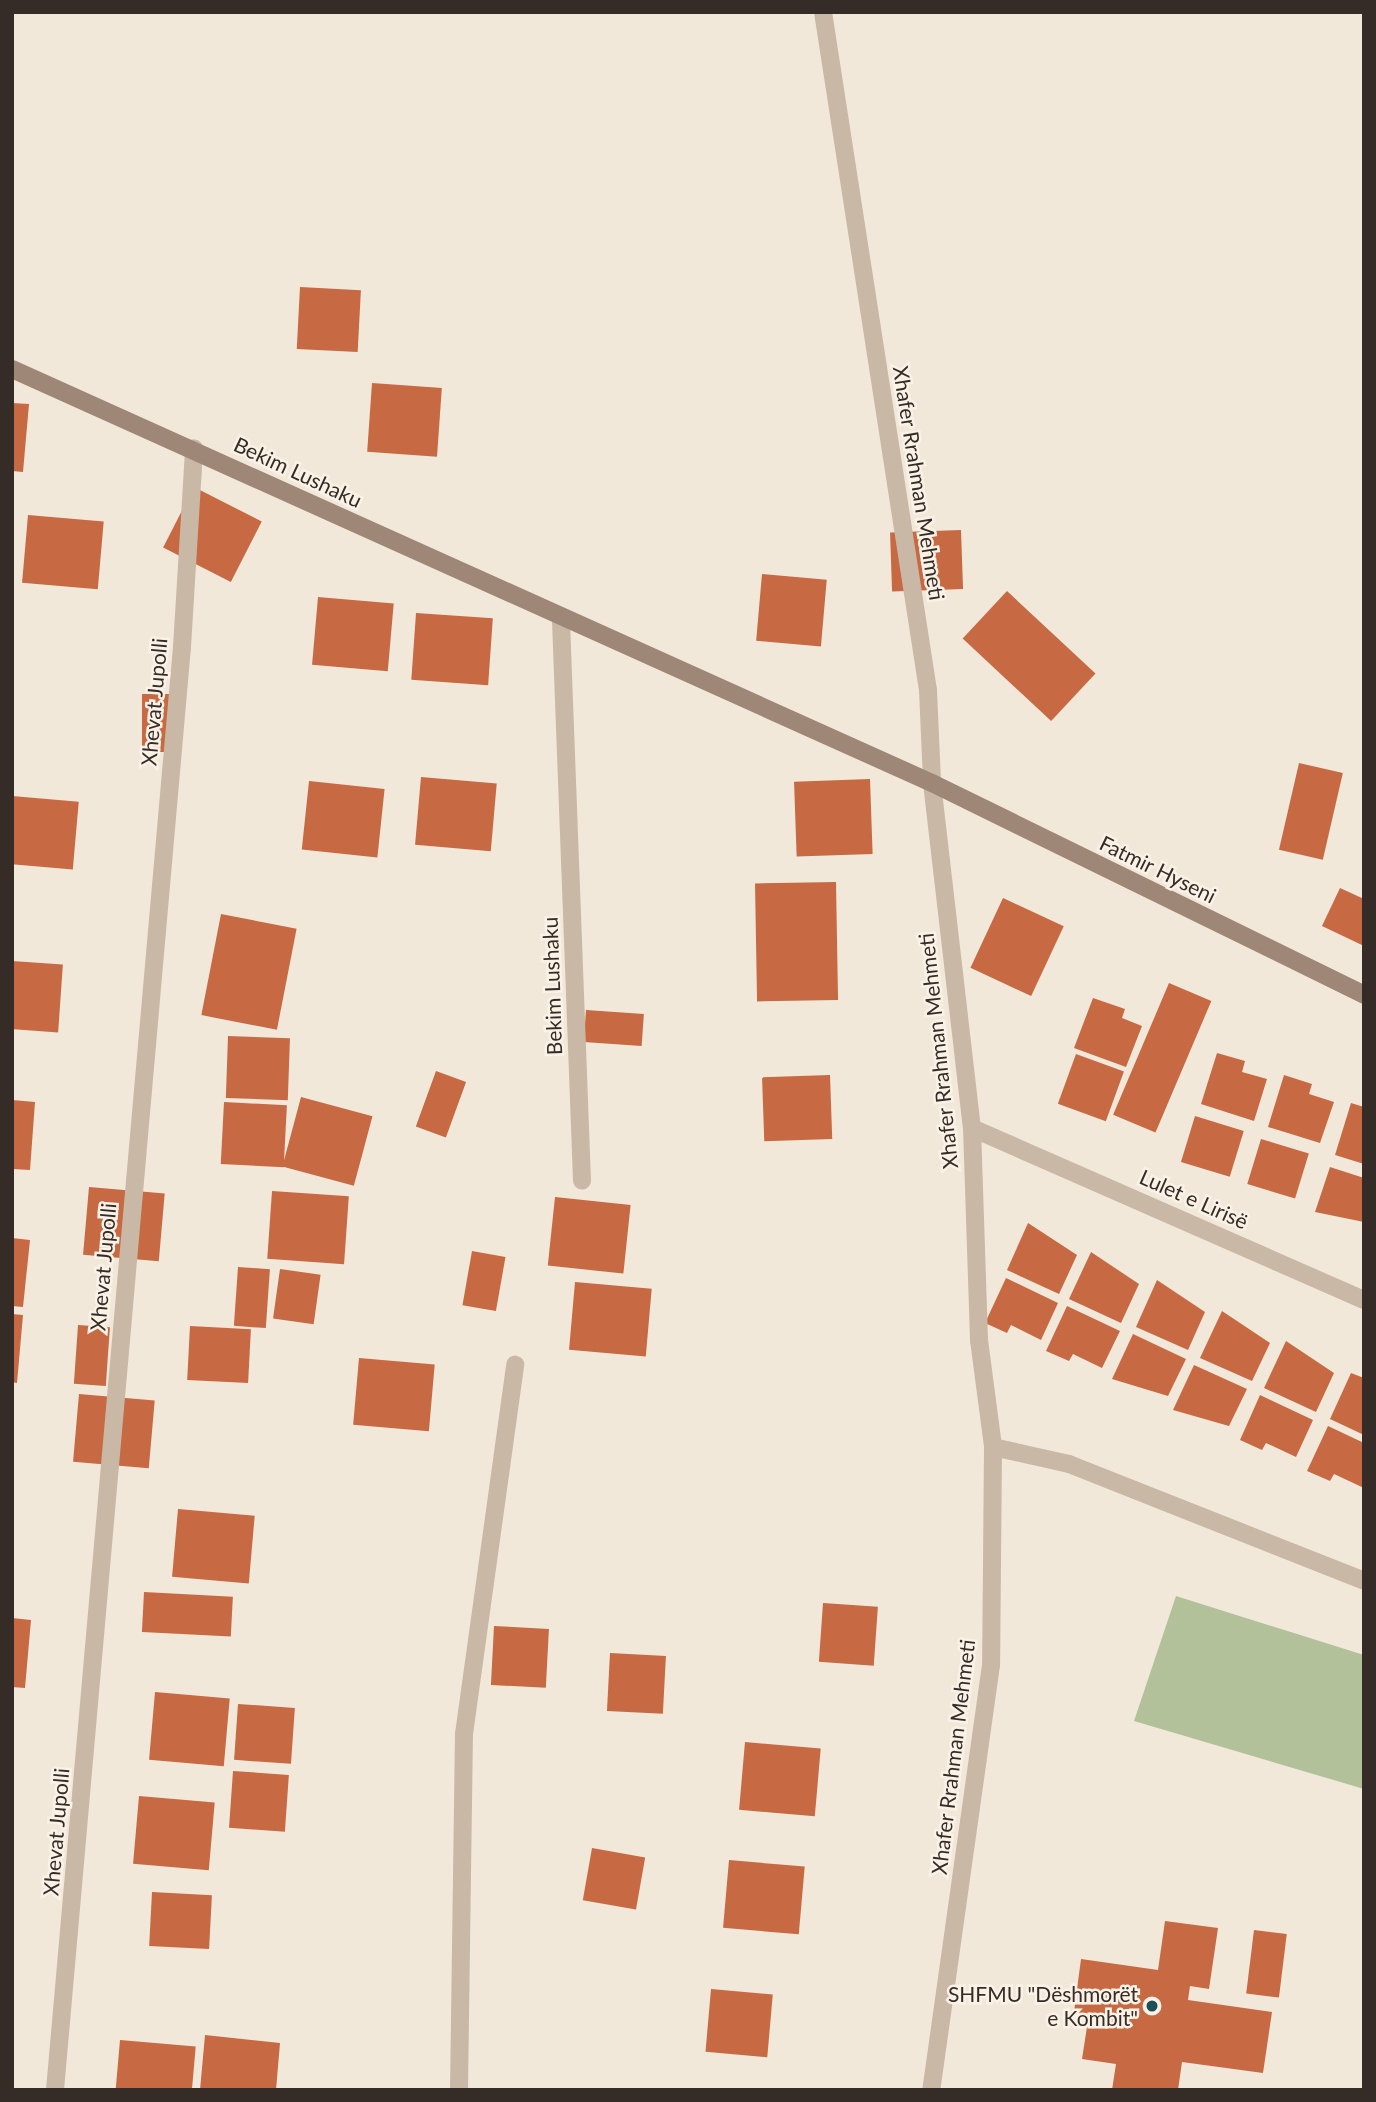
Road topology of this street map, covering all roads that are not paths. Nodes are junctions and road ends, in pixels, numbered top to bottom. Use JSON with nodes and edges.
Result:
{"nodes":[{"id":1,"x":823,"y":12,"type":"edge"},
{"id":2,"x":12,"y":369,"type":"edge"},
{"id":3,"x":194,"y":448,"type":"junction"},
{"id":4,"x":561,"y":621,"type":"junction"},
{"id":5,"x":932,"y":783,"type":"junction"},
{"id":6,"x":1364,"y":995,"type":"edge"},
{"id":7,"x":972,"y":1128,"type":"junction"},
{"id":8,"x":582,"y":1181,"type":"dead end"},
{"id":9,"x":1364,"y":1300,"type":"edge"},
{"id":10,"x":515,"y":1365,"type":"dead end"},
{"id":11,"x":993,"y":1447,"type":"junction"},
{"id":12,"x":1364,"y":1581,"type":"edge"},
{"id":13,"x":55,"y":2090,"type":"edge"},
{"id":14,"x":459,"y":2090,"type":"edge"},
{"id":15,"x":930,"y":2090,"type":"edge"}],
"edges":[{"from":1,"to":5,"type":"street","name":"Xhafer Rrahman Mehmeti"},
{"from":2,"to":3,"type":"street","name":"Bekim Lushaku"},
{"from":3,"to":4,"type":"street","name":"Bekim Lushaku"},
{"from":3,"to":13,"type":"street","name":"Xhevat Jupolli"},
{"from":4,"to":5,"type":"street","name":"Bekim Lushaku"},
{"from":4,"to":8,"type":"street","name":"Bekim Lushaku"},
{"from":5,"to":6,"type":"street","name":"Fatmir Hyseni"},
{"from":5,"to":7,"type":"street","name":"Xhafer Rrahman Mehmeti"},
{"from":7,"to":9,"type":"street","name":"Lulet e Lirisë"},
{"from":7,"to":11,"type":"street","name":"Xhafer Rrahman Mehmeti"},
{"from":10,"to":14,"type":"street"},
{"from":11,"to":12,"type":"street"},
{"from":11,"to":15,"type":"street","name":"Xhafer Rrahman Mehmeti"}]}
